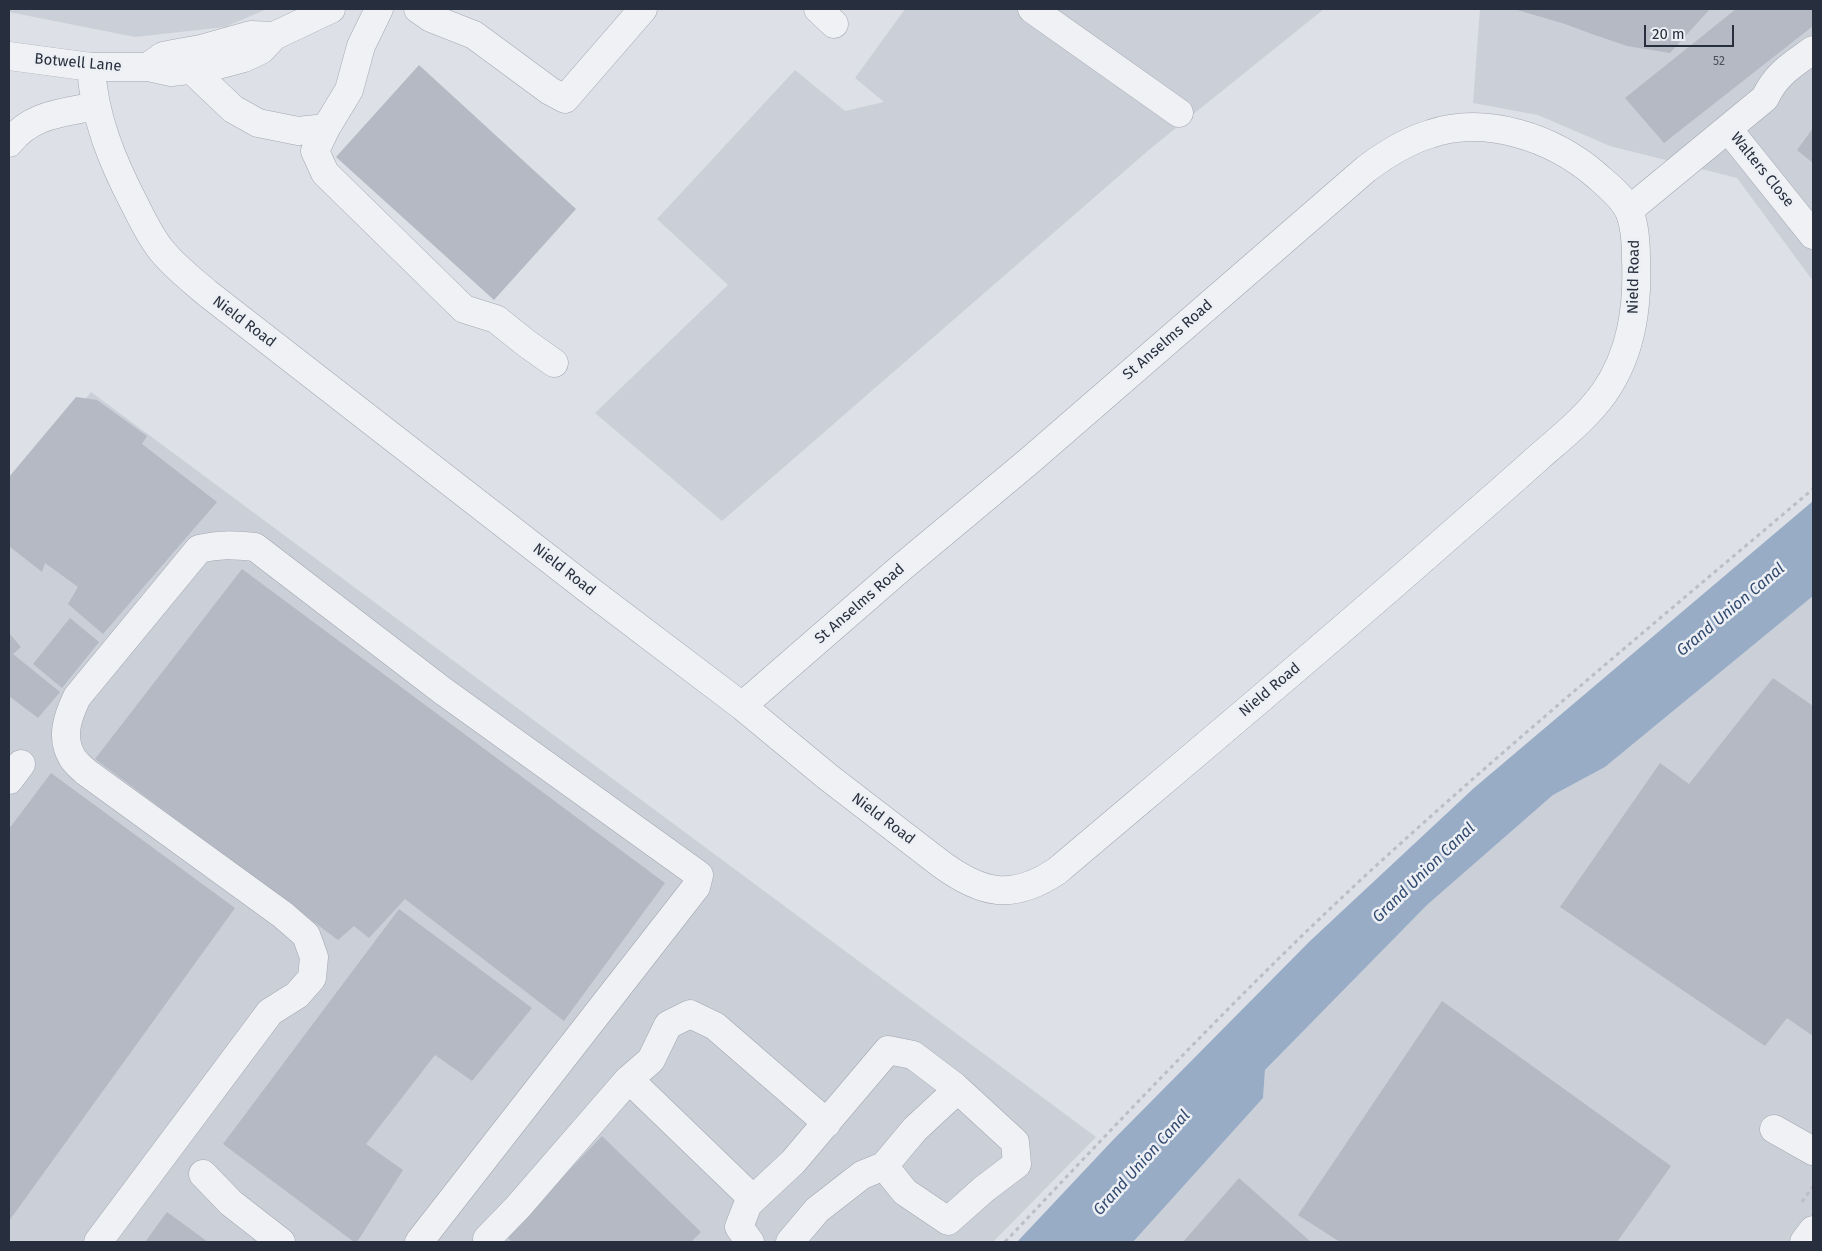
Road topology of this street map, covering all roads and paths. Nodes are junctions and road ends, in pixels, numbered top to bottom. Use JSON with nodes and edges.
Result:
{"nodes":[{"id":1,"x":331,"y":9,"type":"edge"},
{"id":2,"x":379,"y":9,"type":"edge"},
{"id":3,"x":418,"y":9,"type":"edge"},
{"id":4,"x":643,"y":9,"type":"edge"},
{"id":5,"x":1032,"y":9,"type":"edge"},
{"id":6,"x":274,"y":36,"type":"junction"},
{"id":7,"x":1813,"y":50,"type":"edge"},
{"id":8,"x":9,"y":56,"type":"edge"},
{"id":9,"x":91,"y":67,"type":"junction"},
{"id":10,"x":148,"y":67,"type":"junction"},
{"id":11,"x":192,"y":70,"type":"junction"},
{"id":12,"x":96,"y":106,"type":"junction"},
{"id":13,"x":1179,"y":113,"type":"dead end"},
{"id":14,"x":326,"y":128,"type":"junction"},
{"id":15,"x":1728,"y":129,"type":"junction"},
{"id":16,"x":9,"y":143,"type":"edge"},
{"id":17,"x":1629,"y":210,"type":"junction"},
{"id":18,"x":1813,"y":235,"type":"edge"},
{"id":19,"x":554,"y":363,"type":"dead end"},
{"id":20,"x":1813,"y":489,"type":"edge"},
{"id":21,"x":742,"y":706,"type":"junction"},
{"id":22,"x":628,"y":1080,"type":"junction"},
{"id":23,"x":957,"y":1090,"type":"junction"},
{"id":24,"x":827,"y":1123,"type":"junction"},
{"id":25,"x":1774,"y":1129,"type":"dead end"},
{"id":26,"x":1813,"y":1150,"type":"edge"},
{"id":27,"x":884,"y":1166,"type":"junction"},
{"id":28,"x":203,"y":1174,"type":"dead end"},
{"id":29,"x":752,"y":1200,"type":"junction"},
{"id":30,"x":1813,"y":1230,"type":"edge"},
{"id":31,"x":98,"y":1242,"type":"edge"},
{"id":32,"x":281,"y":1242,"type":"edge"},
{"id":33,"x":419,"y":1242,"type":"edge"},
{"id":34,"x":490,"y":1242,"type":"edge"},
{"id":35,"x":750,"y":1242,"type":"edge"},
{"id":36,"x":790,"y":1242,"type":"edge"},
{"id":37,"x":1005,"y":1242,"type":"edge"},
{"id":38,"x":1804,"y":1242,"type":"edge"}],
"edges":[{"from":1,"to":6,"type":"street","name":"Botwell Lane"},
{"from":2,"to":14,"type":"street"},
{"from":3,"to":4,"type":"street"},
{"from":5,"to":13,"type":"street"},
{"from":6,"to":10,"type":"street","name":"Botwell Lane"},
{"from":6,"to":11,"type":"street","name":"Botwell Lane"},
{"from":7,"to":15,"type":"street"},
{"from":8,"to":9,"type":"street","name":"Botwell Lane"},
{"from":9,"to":10,"type":"street","name":"Botwell Lane"},
{"from":9,"to":12,"type":"street","name":"Nield Road"},
{"from":10,"to":11,"type":"street","name":"Botwell Lane"},
{"from":11,"to":14,"type":"street"},
{"from":12,"to":16,"type":"street"},
{"from":12,"to":21,"type":"street","name":"Nield Road"},
{"from":14,"to":19,"type":"street"},
{"from":15,"to":17,"type":"street"},
{"from":15,"to":18,"type":"street","name":"Walters Close"},
{"from":17,"to":21,"type":"street","name":"St Anselms Road"},
{"from":17,"to":21,"type":"street","name":"Nield Road"},
{"from":20,"to":37,"type":"path"},
{"from":22,"to":24,"type":"street"},
{"from":22,"to":29,"type":"street"},
{"from":22,"to":34,"type":"street"},
{"from":23,"to":24,"type":"street"},
{"from":23,"to":27,"type":"street"},
{"from":23,"to":27,"type":"street"},
{"from":24,"to":29,"type":"street"},
{"from":25,"to":26,"type":"street"},
{"from":27,"to":36,"type":"street"},
{"from":28,"to":32,"type":"street"},
{"from":29,"to":35,"type":"street"},
{"from":30,"to":38,"type":"street"},
{"from":31,"to":33,"type":"street"}]}
